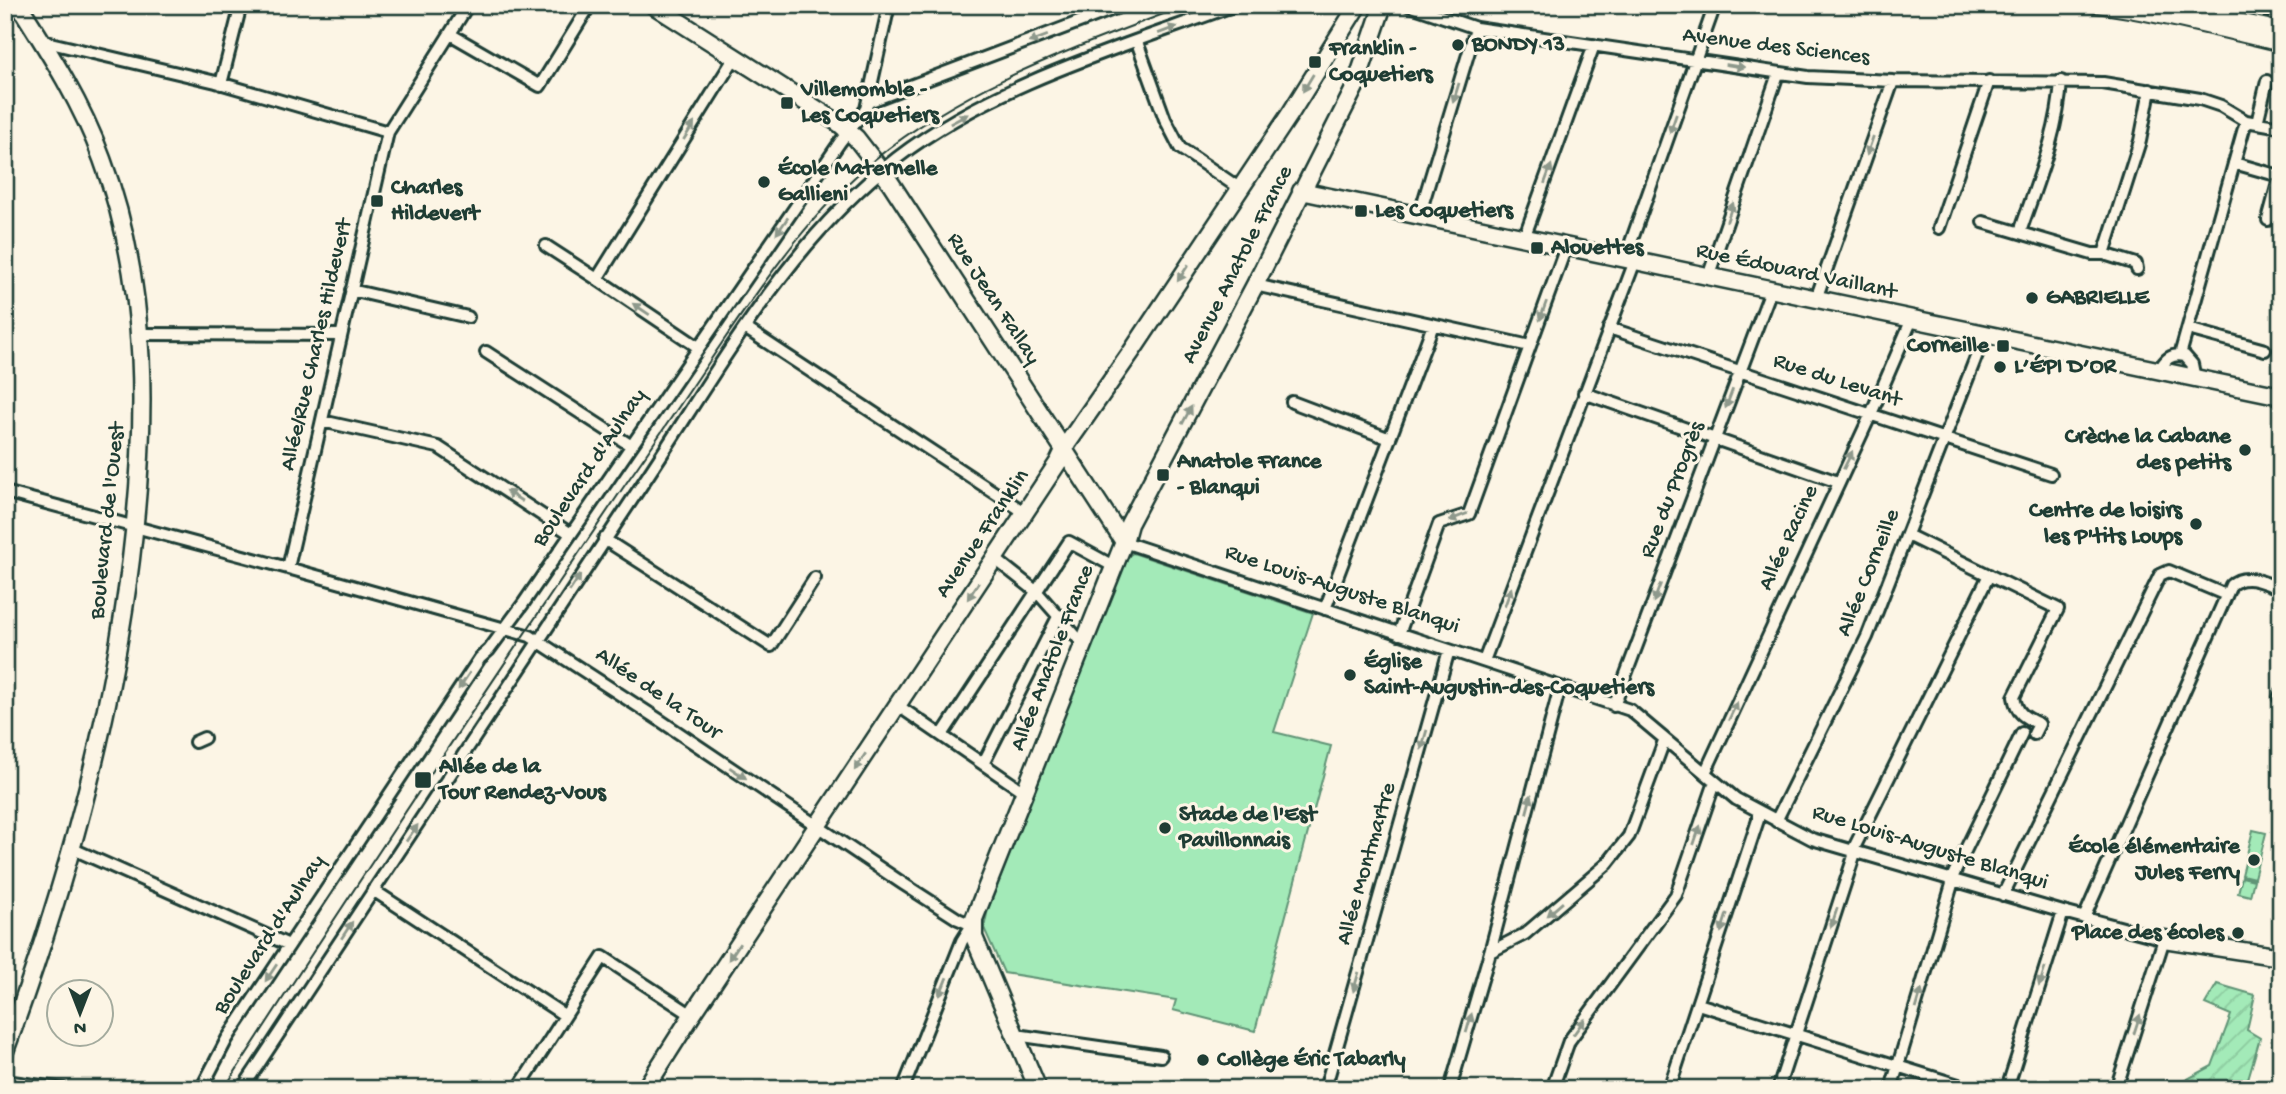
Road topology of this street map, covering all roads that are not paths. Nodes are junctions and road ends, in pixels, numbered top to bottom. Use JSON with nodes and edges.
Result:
{"nodes":[{"id":1,"x":19,"y":5,"type":"edge"},
{"id":2,"x":241,"y":5,"type":"edge"},
{"id":3,"x":446,"y":5,"type":"edge"},
{"id":4,"x":590,"y":5,"type":"edge"},
{"id":5,"x":653,"y":5,"type":"edge"},
{"id":6,"x":889,"y":5,"type":"edge"},
{"id":7,"x":1124,"y":5,"type":"edge"},
{"id":8,"x":1235,"y":5,"type":"edge"},
{"id":9,"x":1358,"y":5,"type":"edge"},
{"id":10,"x":1383,"y":5,"type":"edge"},
{"id":11,"x":1408,"y":5,"type":"edge"},
{"id":12,"x":1715,"y":5,"type":"edge"},
{"id":13,"x":467,"y":8,"type":"edge"},
{"id":14,"x":1476,"y":28,"type":"junction"},
{"id":15,"x":450,"y":34,"type":"junction"},
{"id":16,"x":42,"y":41,"type":"junction"},
{"id":17,"x":1137,"y":42,"type":"junction"},
{"id":18,"x":1594,"y":45,"type":"junction"},
{"id":19,"x":735,"y":57,"type":"junction"},
{"id":20,"x":1695,"y":60,"type":"junction"},
{"id":21,"x":1778,"y":74,"type":"junction"},
{"id":22,"x":1893,"y":81,"type":"junction"},
{"id":23,"x":1989,"y":81,"type":"junction"},
{"id":24,"x":2061,"y":81,"type":"junction"},
{"id":25,"x":2267,"y":81,"type":"dead end"},
{"id":26,"x":221,"y":84,"type":"junction"},
{"id":27,"x":2150,"y":90,"type":"junction"},
{"id":28,"x":868,"y":102,"type":"junction"},
{"id":29,"x":2252,"y":122,"type":"junction"},
{"id":30,"x":2281,"y":127,"type":"edge"},
{"id":31,"x":849,"y":130,"type":"junction"},
{"id":32,"x":388,"y":132,"type":"junction"},
{"id":33,"x":2234,"y":163,"type":"junction"},
{"id":34,"x":882,"y":171,"type":"junction"},
{"id":35,"x":1239,"y":188,"type":"junction"},
{"id":36,"x":1301,"y":191,"type":"junction"},
{"id":37,"x":1419,"y":216,"type":"junction"},
{"id":38,"x":2268,"y":220,"type":"dead end"},
{"id":39,"x":1983,"y":222,"type":"dead end"},
{"id":40,"x":1939,"y":228,"type":"dead end"},
{"id":41,"x":2020,"y":232,"type":"junction"},
{"id":42,"x":1524,"y":238,"type":"junction"},
{"id":43,"x":546,"y":246,"type":"dead end"},
{"id":44,"x":1566,"y":247,"type":"junction"},
{"id":45,"x":2104,"y":254,"type":"junction"},
{"id":46,"x":1630,"y":260,"type":"junction"},
{"id":47,"x":2137,"y":269,"type":"dead end"},
{"id":48,"x":1708,"y":277,"type":"junction"},
{"id":49,"x":597,"y":279,"type":"junction"},
{"id":50,"x":1255,"y":285,"type":"junction"},
{"id":51,"x":351,"y":290,"type":"junction"},
{"id":52,"x":1771,"y":290,"type":"junction"},
{"id":53,"x":1816,"y":299,"type":"junction"},
{"id":54,"x":468,"y":317,"type":"dead end"},
{"id":55,"x":1912,"y":319,"type":"junction"},
{"id":56,"x":1433,"y":325,"type":"junction"},
{"id":57,"x":745,"y":328,"type":"junction"},
{"id":58,"x":1609,"y":328,"type":"junction"},
{"id":59,"x":2188,"y":329,"type":"junction"},
{"id":60,"x":141,"y":334,"type":"junction"},
{"id":61,"x":1985,"y":334,"type":"junction"},
{"id":62,"x":341,"y":335,"type":"junction"},
{"id":63,"x":1531,"y":346,"type":"junction"},
{"id":64,"x":698,"y":347,"type":"junction"},
{"id":65,"x":2265,"y":350,"type":"dead end"},
{"id":66,"x":486,"y":352,"type":"dead end"},
{"id":67,"x":2180,"y":355,"type":"junction"},
{"id":68,"x":1741,"y":371,"type":"junction"},
{"id":69,"x":2159,"y":371,"type":"junction"},
{"id":70,"x":2195,"y":379,"type":"junction"},
{"id":71,"x":1584,"y":393,"type":"junction"},
{"id":72,"x":2281,"y":396,"type":"edge"},
{"id":73,"x":1292,"y":402,"type":"dead end"},
{"id":74,"x":1871,"y":414,"type":"junction"},
{"id":75,"x":322,"y":421,"type":"junction"},
{"id":76,"x":1715,"y":437,"type":"junction"},
{"id":77,"x":1390,"y":439,"type":"junction"},
{"id":78,"x":1946,"y":439,"type":"junction"},
{"id":79,"x":631,"y":445,"type":"junction"},
{"id":80,"x":1064,"y":452,"type":"junction"},
{"id":81,"x":2051,"y":474,"type":"dead end"},
{"id":82,"x":1838,"y":482,"type":"junction"},
{"id":83,"x":5,"y":492,"type":"edge"},
{"id":84,"x":1024,"y":512,"type":"junction"},
{"id":85,"x":135,"y":527,"type":"junction"},
{"id":86,"x":571,"y":534,"type":"junction"},
{"id":87,"x":1908,"y":535,"type":"junction"},
{"id":88,"x":604,"y":540,"type":"junction"},
{"id":89,"x":1124,"y":542,"type":"junction"},
{"id":90,"x":994,"y":558,"type":"junction"},
{"id":91,"x":1113,"y":566,"type":"junction"},
{"id":92,"x":288,"y":568,"type":"junction"},
{"id":93,"x":1989,"y":575,"type":"junction"},
{"id":94,"x":815,"y":578,"type":"dead end"},
{"id":95,"x":2281,"y":589,"type":"edge"},
{"id":96,"x":1037,"y":592,"type":"junction"},
{"id":97,"x":2226,"y":595,"type":"junction"},
{"id":98,"x":1325,"y":609,"type":"junction"},
{"id":99,"x":1059,"y":615,"type":"junction"},
{"id":100,"x":506,"y":628,"type":"junction"},
{"id":101,"x":1399,"y":634,"type":"junction"},
{"id":102,"x":538,"y":640,"type":"junction"},
{"id":103,"x":1082,"y":643,"type":"junction"},
{"id":104,"x":1449,"y":650,"type":"junction"},
{"id":105,"x":1484,"y":662,"type":"junction"},
{"id":106,"x":1560,"y":687,"type":"junction"},
{"id":107,"x":897,"y":705,"type":"junction"},
{"id":108,"x":1614,"y":706,"type":"junction"},
{"id":109,"x":942,"y":735,"type":"junction"},
{"id":110,"x":1664,"y":741,"type":"junction"},
{"id":111,"x":983,"y":764,"type":"junction"},
{"id":112,"x":1704,"y":773,"type":"junction"},
{"id":113,"x":1715,"y":782,"type":"junction"},
{"id":114,"x":1024,"y":792,"type":"junction"},
{"id":115,"x":1758,"y":811,"type":"junction"},
{"id":116,"x":1776,"y":821,"type":"junction"},
{"id":117,"x":818,"y":826,"type":"junction"},
{"id":118,"x":73,"y":849,"type":"junction"},
{"id":119,"x":1853,"y":852,"type":"junction"},
{"id":120,"x":1952,"y":881,"type":"junction"},
{"id":121,"x":373,"y":890,"type":"junction"},
{"id":122,"x":2003,"y":895,"type":"junction"},
{"id":123,"x":2063,"y":912,"type":"junction"},
{"id":124,"x":2084,"y":918,"type":"junction"},
{"id":125,"x":972,"y":925,"type":"junction"},
{"id":126,"x":2164,"y":939,"type":"junction"},
{"id":127,"x":289,"y":945,"type":"junction"},
{"id":128,"x":1490,"y":952,"type":"junction"},
{"id":129,"x":2281,"y":957,"type":"edge"},
{"id":130,"x":1698,"y":1004,"type":"junction"},
{"id":131,"x":564,"y":1015,"type":"junction"},
{"id":132,"x":692,"y":1015,"type":"junction"},
{"id":133,"x":1016,"y":1035,"type":"junction"},
{"id":134,"x":1796,"y":1035,"type":"junction"},
{"id":135,"x":5,"y":1051,"type":"edge"},
{"id":136,"x":1161,"y":1056,"type":"dead end"},
{"id":137,"x":1899,"y":1065,"type":"junction"},
{"id":138,"x":5,"y":1080,"type":"edge"},
{"id":139,"x":64,"y":1089,"type":"edge"},
{"id":140,"x":201,"y":1089,"type":"edge"},
{"id":141,"x":242,"y":1089,"type":"edge"},
{"id":142,"x":518,"y":1089,"type":"edge"},
{"id":143,"x":645,"y":1089,"type":"edge"},
{"id":144,"x":903,"y":1089,"type":"edge"},
{"id":145,"x":1038,"y":1089,"type":"edge"},
{"id":146,"x":1325,"y":1089,"type":"edge"},
{"id":147,"x":1450,"y":1089,"type":"edge"},
{"id":148,"x":1552,"y":1089,"type":"edge"},
{"id":149,"x":1669,"y":1089,"type":"edge"},
{"id":150,"x":1779,"y":1089,"type":"edge"},
{"id":151,"x":1891,"y":1089,"type":"edge"},
{"id":152,"x":1971,"y":1089,"type":"edge"},
{"id":153,"x":2007,"y":1089,"type":"edge"},
{"id":154,"x":2116,"y":1089,"type":"edge"}],
"edges":[{"from":1,"to":16,"type":"street","name":"Boulevard de l'Ouest"},
{"from":2,"to":26,"type":"street"},
{"from":3,"to":13,"type":"street"},
{"from":4,"to":15,"type":"street"},
{"from":5,"to":19,"type":"street","name":"Rue Jean Fallay"},
{"from":6,"to":28,"type":"street"},
{"from":7,"to":28,"type":"street","one_way":true},
{"from":17,"to":8,"type":"street","one_way":true},
{"from":9,"to":35,"type":"street","name":"Avenue Franklin","one_way":true},
{"from":10,"to":36,"type":"street","name":"Avenue Anatole France"},
{"from":11,"to":14,"type":"street","name":"Avenue des Sciences"},
{"from":12,"to":20,"type":"street"},
{"from":13,"to":15,"type":"street","name":"Allée/Rue Charles Hildevert"},
{"from":14,"to":18,"type":"street","name":"Avenue des Sciences"},
{"from":14,"to":37,"type":"street","one_way":true},
{"from":15,"to":32,"type":"street","name":"Allée/Rue Charles Hildevert"},
{"from":16,"to":26,"type":"street"},
{"from":16,"to":60,"type":"street","name":"Boulevard de l'Ouest"},
{"from":34,"to":17,"type":"street","one_way":true},
{"from":17,"to":35,"type":"street"},
{"from":18,"to":20,"type":"street","name":"Avenue des Sciences"},
{"from":42,"to":18,"type":"street","one_way":true},
{"from":19,"to":31,"type":"street","name":"Rue Jean Fallay"},
{"from":49,"to":19,"type":"street","one_way":true},
{"from":20,"to":21,"type":"street","name":"Avenue des Sciences","one_way":true},
{"from":20,"to":46,"type":"street","one_way":true},
{"from":21,"to":22,"type":"street","name":"Avenue des Sciences"},
{"from":48,"to":21,"type":"street","one_way":true},
{"from":22,"to":23,"type":"street","name":"Avenue des Sciences"},
{"from":22,"to":53,"type":"street","one_way":true},
{"from":23,"to":24,"type":"street","name":"Avenue des Sciences"},
{"from":23,"to":40,"type":"street"},
{"from":24,"to":27,"type":"street","name":"Avenue des Sciences"},
{"from":24,"to":41,"type":"street"},
{"from":25,"to":29,"type":"street"},
{"from":26,"to":32,"type":"street"},
{"from":27,"to":29,"type":"street","name":"Avenue des Sciences"},
{"from":27,"to":45,"type":"street"},
{"from":28,"to":31,"type":"street","name":"Boulevard d'Aulnay"},
{"from":29,"to":30,"type":"street","name":"Avenue des Sciences"},
{"from":29,"to":33,"type":"street"},
{"from":31,"to":34,"type":"street","name":"Rue Jean Fallay"},
{"from":31,"to":64,"type":"street","name":"Boulevard d'Aulnay","one_way":true},
{"from":32,"to":51,"type":"street","name":"Allée/Rue Charles Hildevert"},
{"from":33,"to":38,"type":"street"},
{"from":33,"to":59,"type":"street"},
{"from":34,"to":57,"type":"street"},
{"from":34,"to":80,"type":"street","name":"Rue Jean Fallay"},
{"from":35,"to":80,"type":"street","name":"Avenue Franklin","one_way":true},
{"from":36,"to":37,"type":"street","name":"Rue Édouard Vaillant"},
{"from":36,"to":50,"type":"street","name":"Avenue Anatole France"},
{"from":37,"to":42,"type":"street","name":"Rue Édouard Vaillant"},
{"from":39,"to":41,"type":"street"},
{"from":41,"to":45,"type":"street"},
{"from":42,"to":44,"type":"street","name":"Rue Édouard Vaillant"},
{"from":43,"to":49,"type":"street"},
{"from":44,"to":46,"type":"street","name":"Rue Édouard Vaillant"},
{"from":44,"to":63,"type":"street","one_way":true},
{"from":45,"to":47,"type":"street"},
{"from":46,"to":48,"type":"street","name":"Rue Édouard Vaillant"},
{"from":46,"to":58,"type":"street"},
{"from":48,"to":52,"type":"street","name":"Rue Édouard Vaillant"},
{"from":64,"to":49,"type":"street","one_way":true},
{"from":50,"to":56,"type":"street"},
{"from":89,"to":50,"type":"street","name":"Avenue Anatole France","one_way":true},
{"from":51,"to":54,"type":"street"},
{"from":51,"to":62,"type":"street","name":"Allée/Rue Charles Hildevert"},
{"from":52,"to":53,"type":"street","name":"Rue Édouard Vaillant"},
{"from":52,"to":68,"type":"street","name":"Rue du Progrès"},
{"from":53,"to":55,"type":"street","name":"Rue Édouard Vaillant"},
{"from":55,"to":61,"type":"street","name":"Rue Édouard Vaillant"},
{"from":55,"to":74,"type":"street","name":"Allée Racine"},
{"from":56,"to":63,"type":"street"},
{"from":56,"to":77,"type":"street"},
{"from":57,"to":84,"type":"street"},
{"from":57,"to":88,"type":"street"},
{"from":58,"to":68,"type":"street","name":"Rue du Levant"},
{"from":58,"to":71,"type":"street"},
{"from":59,"to":65,"type":"street"},
{"from":59,"to":67,"type":"street"},
{"from":60,"to":62,"type":"street"},
{"from":60,"to":85,"type":"street","name":"Boulevard de l'Ouest"},
{"from":61,"to":69,"type":"street","name":"Rue Édouard Vaillant"},
{"from":61,"to":78,"type":"street","name":"Allée Corneille"},
{"from":62,"to":75,"type":"street","name":"Allée/Rue Charles Hildevert"},
{"from":63,"to":101,"type":"street","one_way":true},
{"from":64,"to":79,"type":"street","name":"Boulevard d'Aulnay"},
{"from":66,"to":79,"type":"street"},
{"from":67,"to":69,"type":"street"},
{"from":67,"to":70,"type":"street"},
{"from":68,"to":74,"type":"street","name":"Rue du Levant"},
{"from":68,"to":76,"type":"street","name":"Rue du Progrès","one_way":true},
{"from":69,"to":70,"type":"street","name":"Rue Édouard Vaillant"},
{"from":70,"to":72,"type":"street","name":"Rue Édouard Vaillant"},
{"from":71,"to":76,"type":"street"},
{"from":105,"to":71,"type":"street","one_way":true},
{"from":73,"to":77,"type":"street"},
{"from":74,"to":78,"type":"street","name":"Rue du Levant"},
{"from":82,"to":74,"type":"street","name":"Allée Racine","one_way":true},
{"from":86,"to":75,"type":"street","one_way":true},
{"from":75,"to":92,"type":"street","name":"Allée/Rue Charles Hildevert"},
{"from":76,"to":82,"type":"street"},
{"from":76,"to":108,"type":"street","name":"Rue du Progrès","one_way":true},
{"from":77,"to":98,"type":"street"},
{"from":78,"to":81,"type":"street","name":"Rue du Levant"},
{"from":78,"to":87,"type":"street","name":"Allée Corneille"},
{"from":79,"to":86,"type":"street","name":"Boulevard d'Aulnay"},
{"from":80,"to":84,"type":"street","name":"Avenue Franklin"},
{"from":80,"to":89,"type":"street","name":"Rue Jean Fallay"},
{"from":112,"to":82,"type":"street","name":"Allée Racine","one_way":true},
{"from":83,"to":85,"type":"street","name":"Allée de la Tour"},
{"from":84,"to":90,"type":"street","name":"Avenue Franklin"},
{"from":85,"to":92,"type":"street","name":"Allée de la Tour"},
{"from":85,"to":118,"type":"street","name":"Boulevard de l'Ouest"},
{"from":86,"to":100,"type":"street","name":"Boulevard d'Aulnay"},
{"from":87,"to":93,"type":"street"},
{"from":87,"to":116,"type":"street","name":"Allée Corneille"},
{"from":88,"to":94,"type":"street"},
{"from":102,"to":88,"type":"street","one_way":true},
{"from":89,"to":91,"type":"street","name":"Allée Anatole France"},
{"from":89,"to":98,"type":"street","name":"Rue Louis-Auguste Blanqui"},
{"from":90,"to":96,"type":"street"},
{"from":90,"to":107,"type":"street","name":"Avenue Franklin","one_way":true},
{"from":91,"to":96,"type":"street"},
{"from":91,"to":103,"type":"street","name":"Allée Anatole France"},
{"from":92,"to":100,"type":"street","name":"Allée de la Tour"},
{"from":93,"to":119,"type":"street"},
{"from":93,"to":120,"type":"street"},
{"from":95,"to":97,"type":"street"},
{"from":96,"to":99,"type":"street"},
{"from":96,"to":109,"type":"street"},
{"from":97,"to":122,"type":"street"},
{"from":97,"to":124,"type":"street"},
{"from":98,"to":101,"type":"street","name":"Rue Louis-Auguste Blanqui"},
{"from":99,"to":103,"type":"street"},
{"from":99,"to":111,"type":"street"},
{"from":100,"to":102,"type":"street","name":"Allée de la Tour"},
{"from":100,"to":127,"type":"street","name":"Boulevard d'Aulnay","one_way":true},
{"from":101,"to":104,"type":"street","name":"Rue Louis-Auguste Blanqui"},
{"from":102,"to":117,"type":"street","name":"Allée de la Tour","one_way":true},
{"from":121,"to":102,"type":"street","one_way":true},
{"from":103,"to":114,"type":"street","name":"Allée Anatole France"},
{"from":104,"to":105,"type":"street","name":"Rue Louis-Auguste Blanqui"},
{"from":104,"to":146,"type":"street","name":"Allée Montmartre","one_way":true},
{"from":105,"to":106,"type":"street","name":"Rue Louis-Auguste Blanqui"},
{"from":106,"to":108,"type":"street","name":"Rue Louis-Auguste Blanqui"},
{"from":128,"to":106,"type":"street","one_way":true},
{"from":107,"to":109,"type":"street"},
{"from":107,"to":117,"type":"street","name":"Avenue Franklin","one_way":true},
{"from":108,"to":110,"type":"street","name":"Rue Louis-Auguste Blanqui"},
{"from":109,"to":111,"type":"street"},
{"from":110,"to":112,"type":"street","name":"Rue Louis-Auguste Blanqui"},
{"from":110,"to":128,"type":"street","one_way":true},
{"from":111,"to":114,"type":"street"},
{"from":112,"to":113,"type":"street","name":"Rue Louis-Auguste Blanqui"},
{"from":113,"to":115,"type":"street","name":"Rue Louis-Auguste Blanqui"},
{"from":148,"to":113,"type":"street","one_way":true},
{"from":114,"to":125,"type":"street","name":"Allée Anatole France"},
{"from":115,"to":116,"type":"street","name":"Rue Louis-Auguste Blanqui"},
{"from":115,"to":130,"type":"street","one_way":true},
{"from":116,"to":119,"type":"street","name":"Rue Louis-Auguste Blanqui"},
{"from":117,"to":125,"type":"street","name":"Allée de la Tour"},
{"from":117,"to":132,"type":"street","name":"Avenue Franklin","one_way":true},
{"from":118,"to":127,"type":"street"},
{"from":118,"to":135,"type":"street","name":"Boulevard de l'Ouest"},
{"from":119,"to":120,"type":"street","name":"Rue Louis-Auguste Blanqui"},
{"from":119,"to":134,"type":"street","one_way":true},
{"from":120,"to":122,"type":"street","name":"Rue Louis-Auguste Blanqui"},
{"from":137,"to":120,"type":"street","one_way":true},
{"from":121,"to":131,"type":"street"},
{"from":141,"to":121,"type":"street","one_way":true},
{"from":122,"to":123,"type":"street","name":"Rue Louis-Auguste Blanqui"},
{"from":123,"to":124,"type":"street","name":"Rue Louis-Auguste Blanqui"},
{"from":123,"to":153,"type":"street","one_way":true},
{"from":124,"to":126,"type":"street","name":"Rue Louis-Auguste Blanqui"},
{"from":125,"to":133,"type":"street"},
{"from":125,"to":144,"type":"street","one_way":true},
{"from":126,"to":129,"type":"street","name":"Rue Louis-Auguste Blanqui"},
{"from":154,"to":126,"type":"street","one_way":true},
{"from":127,"to":140,"type":"street","name":"Boulevard d'Aulnay","one_way":true},
{"from":147,"to":128,"type":"street","one_way":true},
{"from":130,"to":134,"type":"street"},
{"from":130,"to":149,"type":"street"},
{"from":131,"to":132,"type":"street"},
{"from":131,"to":142,"type":"street"},
{"from":132,"to":143,"type":"street","name":"Avenue Franklin"},
{"from":133,"to":136,"type":"street"},
{"from":133,"to":145,"type":"street"},
{"from":134,"to":137,"type":"street"},
{"from":134,"to":150,"type":"street"},
{"from":137,"to":151,"type":"street"},
{"from":137,"to":152,"type":"street"},
{"from":138,"to":139,"type":"street"}]}
